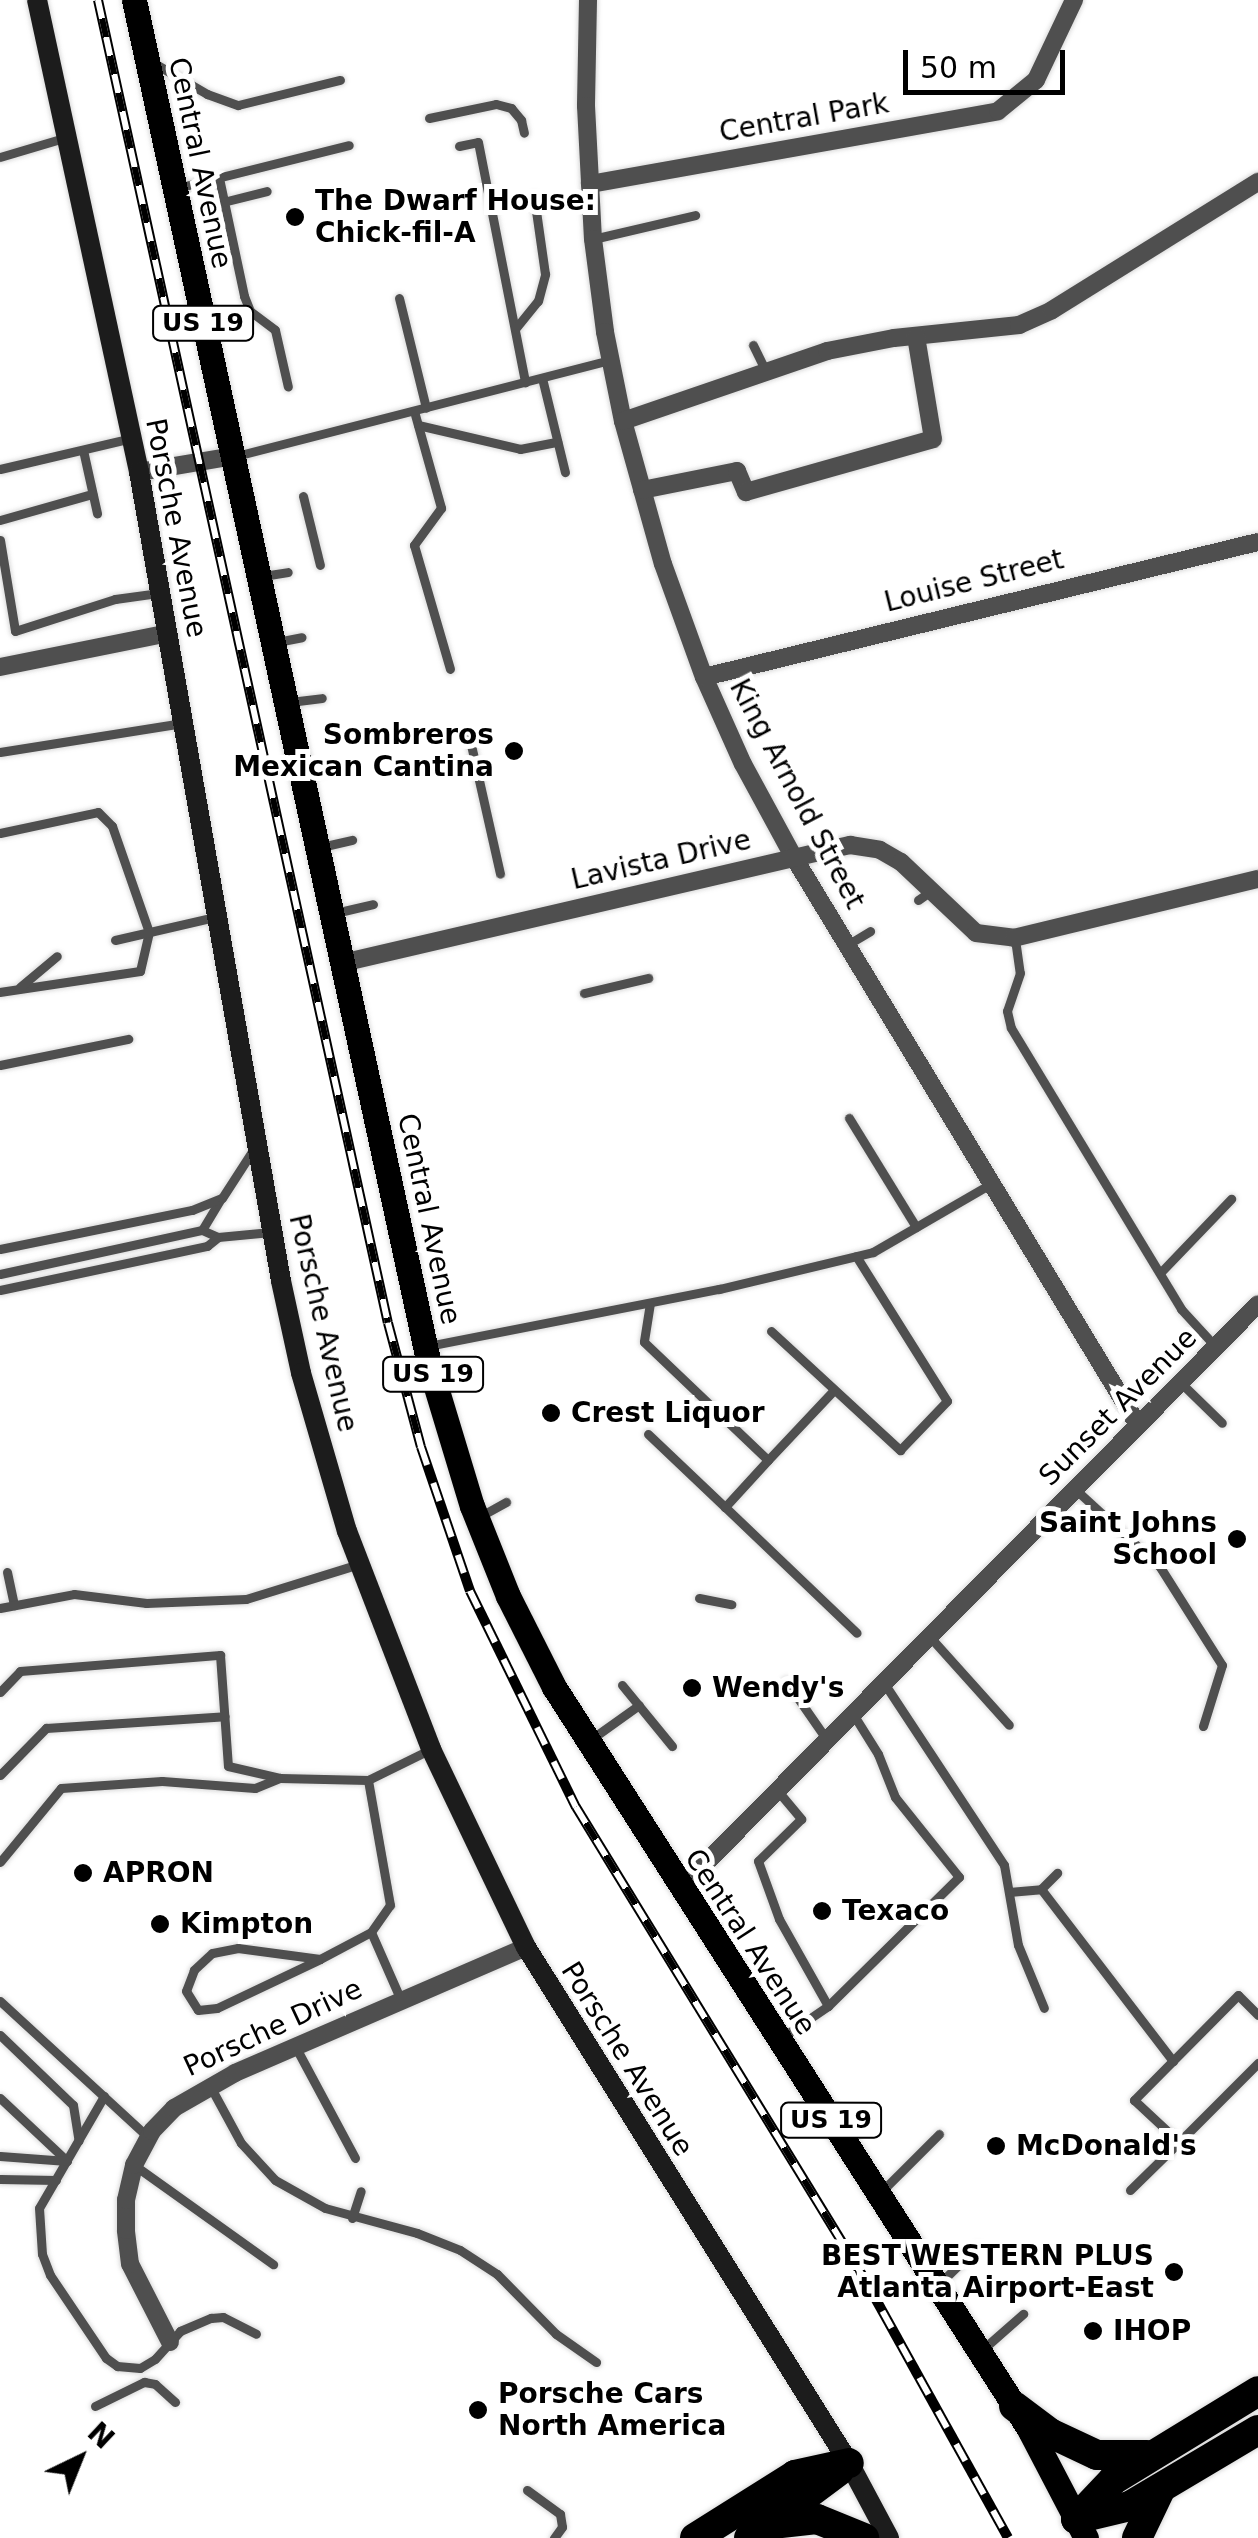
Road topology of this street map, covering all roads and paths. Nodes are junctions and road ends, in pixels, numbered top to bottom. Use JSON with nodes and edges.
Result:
{"nodes":[{"id":1,"x":37,"y":0,"type":"edge"},
{"id":2,"x":134,"y":0,"type":"edge"},
{"id":3,"x":588,"y":0,"type":"edge"},
{"id":4,"x":1074,"y":0,"type":"edge"},
{"id":5,"x":146,"y":58,"type":"junction"},
{"id":6,"x":340,"y":80,"type":"dead end"},
{"id":7,"x":429,"y":118,"type":"dead end"},
{"id":8,"x":524,"y":133,"type":"dead end"},
{"id":9,"x":66,"y":137,"type":"junction"},
{"id":10,"x":349,"y":146,"type":"dead end"},
{"id":11,"x":459,"y":146,"type":"dead end"},
{"id":12,"x":0,"y":157,"type":"edge"},
{"id":13,"x":219,"y":178,"type":"junction"},
{"id":14,"x":1258,"y":182,"type":"edge"},
{"id":15,"x":590,"y":184,"type":"junction"},
{"id":16,"x":175,"y":188,"type":"junction"},
{"id":17,"x":268,"y":191,"type":"dead end"},
{"id":18,"x":534,"y":197,"type":"dead end"},
{"id":19,"x":223,"y":202,"type":"junction"},
{"id":20,"x":695,"y":216,"type":"dead end"},
{"id":21,"x":593,"y":239,"type":"junction"},
{"id":22,"x":400,"y":298,"type":"dead end"},
{"id":23,"x":514,"y":329,"type":"junction"},
{"id":24,"x":916,"y":336,"type":"junction"},
{"id":25,"x":753,"y":345,"type":"dead end"},
{"id":26,"x":611,"y":360,"type":"junction"},
{"id":27,"x":766,"y":372,"type":"junction"},
{"id":28,"x":542,"y":378,"type":"junction"},
{"id":29,"x":525,"y":382,"type":"junction"},
{"id":30,"x":288,"y":387,"type":"dead end"},
{"id":31,"x":426,"y":408,"type":"junction"},
{"id":32,"x":414,"y":411,"type":"junction"},
{"id":33,"x":623,"y":421,"type":"junction"},
{"id":34,"x":418,"y":425,"type":"junction"},
{"id":35,"x":132,"y":438,"type":"junction"},
{"id":36,"x":558,"y":442,"type":"junction"},
{"id":37,"x":83,"y":450,"type":"junction"},
{"id":38,"x":235,"y":456,"type":"junction"},
{"id":39,"x":0,"y":469,"type":"edge"},
{"id":40,"x":139,"y":472,"type":"junction"},
{"id":41,"x":565,"y":472,"type":"dead end"},
{"id":42,"x":642,"y":490,"type":"junction"},
{"id":43,"x":92,"y":494,"type":"junction"},
{"id":44,"x":303,"y":496,"type":"dead end"},
{"id":45,"x":96,"y":513,"type":"dead end"},
{"id":46,"x":0,"y":520,"type":"edge"},
{"id":47,"x":0,"y":540,"type":"edge"},
{"id":48,"x":1258,"y":542,"type":"edge"},
{"id":49,"x":320,"y":564,"type":"dead end"},
{"id":50,"x":288,"y":572,"type":"dead end"},
{"id":51,"x":260,"y":576,"type":"junction"},
{"id":52,"x":160,"y":593,"type":"junction"},
{"id":53,"x":168,"y":633,"type":"junction"},
{"id":54,"x":302,"y":637,"type":"dead end"},
{"id":55,"x":274,"y":642,"type":"junction"},
{"id":56,"x":0,"y":667,"type":"edge"},
{"id":57,"x":450,"y":669,"type":"dead end"},
{"id":58,"x":704,"y":677,"type":"junction"},
{"id":59,"x":322,"y":698,"type":"dead end"},
{"id":60,"x":287,"y":702,"type":"junction"},
{"id":61,"x":186,"y":723,"type":"junction"},
{"id":62,"x":469,"y":736,"type":"dead end"},
{"id":63,"x":0,"y":752,"type":"edge"},
{"id":64,"x":332,"y":768,"type":"dead end"},
{"id":65,"x":302,"y":776,"type":"junction"},
{"id":66,"x":0,"y":833,"type":"edge"},
{"id":67,"x":352,"y":840,"type":"dead end"},
{"id":68,"x":318,"y":848,"type":"junction"},
{"id":69,"x":793,"y":856,"type":"junction"},
{"id":70,"x":500,"y":874,"type":"dead end"},
{"id":71,"x":1258,"y":879,"type":"edge"},
{"id":72,"x":373,"y":904,"type":"dead end"},
{"id":73,"x":332,"y":914,"type":"junction"},
{"id":74,"x":218,"y":917,"type":"junction"},
{"id":75,"x":870,"y":931,"type":"dead end"},
{"id":76,"x":149,"y":932,"type":"junction"},
{"id":77,"x":1014,"y":938,"type":"junction"},
{"id":78,"x":115,"y":940,"type":"dead end"},
{"id":79,"x":847,"y":945,"type":"junction"},
{"id":80,"x":57,"y":956,"type":"dead end"},
{"id":81,"x":342,"y":963,"type":"junction"},
{"id":82,"x":648,"y":978,"type":"dead end"},
{"id":83,"x":18,"y":989,"type":"junction"},
{"id":84,"x":0,"y":992,"type":"edge"},
{"id":85,"x":584,"y":993,"type":"dead end"},
{"id":86,"x":128,"y":1039,"type":"dead end"},
{"id":87,"x":0,"y":1066,"type":"edge"},
{"id":88,"x":849,"y":1118,"type":"dead end"},
{"id":89,"x":256,"y":1145,"type":"junction"},
{"id":90,"x":992,"y":1184,"type":"junction"},
{"id":91,"x":222,"y":1198,"type":"junction"},
{"id":92,"x":1231,"y":1198,"type":"dead end"},
{"id":93,"x":916,"y":1228,"type":"junction"},
{"id":94,"x":202,"y":1230,"type":"junction"},
{"id":95,"x":273,"y":1232,"type":"junction"},
{"id":96,"x":218,"y":1237,"type":"junction"},
{"id":97,"x":0,"y":1250,"type":"edge"},
{"id":98,"x":856,"y":1256,"type":"junction"},
{"id":99,"x":1160,"y":1273,"type":"junction"},
{"id":100,"x":0,"y":1274,"type":"edge"},
{"id":101,"x":0,"y":1290,"type":"edge"},
{"id":102,"x":650,"y":1303,"type":"junction"},
{"id":103,"x":1258,"y":1304,"type":"edge"},
{"id":104,"x":771,"y":1331,"type":"dead end"},
{"id":105,"x":426,"y":1346,"type":"junction"},
{"id":106,"x":1216,"y":1347,"type":"junction"},
{"id":107,"x":1180,"y":1383,"type":"junction"},
{"id":108,"x":834,"y":1390,"type":"junction"},
{"id":109,"x":1222,"y":1422,"type":"dead end"},
{"id":110,"x":1138,"y":1426,"type":"junction"},
{"id":111,"x":648,"y":1434,"type":"dead end"},
{"id":112,"x":768,"y":1460,"type":"junction"},
{"id":113,"x":1075,"y":1489,"type":"junction"},
{"id":114,"x":506,"y":1502,"type":"dead end"},
{"id":115,"x":725,"y":1506,"type":"junction"},
{"id":116,"x":477,"y":1518,"type":"junction"},
{"id":117,"x":360,"y":1564,"type":"junction"},
{"id":118,"x":7,"y":1572,"type":"dead end"},
{"id":119,"x":700,"y":1598,"type":"dead end"},
{"id":120,"x":730,"y":1604,"type":"dead end"},
{"id":121,"x":14,"y":1605,"type":"junction"},
{"id":122,"x":0,"y":1608,"type":"edge"},
{"id":123,"x":857,"y":1633,"type":"dead end"},
{"id":124,"x":930,"y":1636,"type":"junction"},
{"id":125,"x":786,"y":1681,"type":"dead end"},
{"id":126,"x":884,"y":1682,"type":"junction"},
{"id":127,"x":622,"y":1685,"type":"dead end"},
{"id":128,"x":0,"y":1692,"type":"edge"},
{"id":129,"x":639,"y":1706,"type":"junction"},
{"id":130,"x":853,"y":1714,"type":"junction"},
{"id":131,"x":224,"y":1716,"type":"junction"},
{"id":132,"x":1009,"y":1725,"type":"dead end"},
{"id":133,"x":1203,"y":1726,"type":"dead end"},
{"id":134,"x":828,"y":1740,"type":"junction"},
{"id":135,"x":588,"y":1742,"type":"junction"},
{"id":136,"x":672,"y":1746,"type":"dead end"},
{"id":137,"x":431,"y":1749,"type":"junction"},
{"id":138,"x":228,"y":1766,"type":"junction"},
{"id":139,"x":0,"y":1775,"type":"edge"},
{"id":140,"x":280,"y":1778,"type":"junction"},
{"id":141,"x":368,"y":1780,"type":"junction"},
{"id":142,"x":228,"y":1787,"type":"junction"},
{"id":143,"x":778,"y":1790,"type":"junction"},
{"id":144,"x":0,"y":1862,"type":"edge"},
{"id":145,"x":1057,"y":1874,"type":"dead end"},
{"id":146,"x":1041,"y":1889,"type":"junction"},
{"id":147,"x":680,"y":1890,"type":"junction"},
{"id":148,"x":1008,"y":1892,"type":"junction"},
{"id":149,"x":371,"y":1932,"type":"junction"},
{"id":150,"x":526,"y":1947,"type":"junction"},
{"id":151,"x":320,"y":1959,"type":"junction"},
{"id":152,"x":400,"y":1998,"type":"junction"},
{"id":153,"x":0,"y":2001,"type":"edge"},
{"id":154,"x":828,"y":2006,"type":"junction"},
{"id":155,"x":1044,"y":2008,"type":"dead end"},
{"id":156,"x":1258,"y":2015,"type":"edge"},
{"id":157,"x":0,"y":2035,"type":"edge"},
{"id":158,"x":778,"y":2040,"type":"junction"},
{"id":159,"x":295,"y":2046,"type":"junction"},
{"id":160,"x":1173,"y":2062,"type":"junction"},
{"id":161,"x":1258,"y":2063,"type":"edge"},
{"id":162,"x":210,"y":2086,"type":"junction"},
{"id":163,"x":104,"y":2096,"type":"junction"},
{"id":164,"x":0,"y":2098,"type":"edge"},
{"id":165,"x":939,"y":2134,"type":"dead end"},
{"id":166,"x":148,"y":2137,"type":"junction"},
{"id":167,"x":1178,"y":2142,"type":"junction"},
{"id":168,"x":79,"y":2144,"type":"junction"},
{"id":169,"x":0,"y":2156,"type":"edge"},
{"id":170,"x":355,"y":2158,"type":"dead end"},
{"id":171,"x":67,"y":2161,"type":"junction"},
{"id":172,"x":134,"y":2166,"type":"junction"},
{"id":173,"x":0,"y":2179,"type":"edge"},
{"id":174,"x":56,"y":2180,"type":"junction"},
{"id":175,"x":1130,"y":2190,"type":"dead end"},
{"id":176,"x":361,"y":2192,"type":"dead end"},
{"id":177,"x":879,"y":2194,"type":"junction"},
{"id":178,"x":352,"y":2218,"type":"junction"},
{"id":179,"x":978,"y":2247,"type":"dead end"},
{"id":180,"x":274,"y":2264,"type":"dead end"},
{"id":181,"x":938,"y":2284,"type":"junction"},
{"id":182,"x":1022,"y":2314,"type":"dead end"},
{"id":183,"x":256,"y":2334,"type":"dead end"},
{"id":184,"x":170,"y":2342,"type":"junction"},
{"id":185,"x":980,"y":2352,"type":"junction"},
{"id":186,"x":596,"y":2362,"type":"dead end"},
{"id":187,"x":1258,"y":2391,"type":"edge"},
{"id":188,"x":175,"y":2402,"type":"dead end"},
{"id":189,"x":96,"y":2406,"type":"dead end"},
{"id":190,"x":1014,"y":2406,"type":"junction"},
{"id":191,"x":1258,"y":2430,"type":"edge"},
{"id":192,"x":1150,"y":2454,"type":"junction"},
{"id":193,"x":849,"y":2463,"type":"junction"},
{"id":194,"x":1162,"y":2487,"type":"junction"},
{"id":195,"x":527,"y":2490,"type":"dead end"},
{"id":196,"x":1081,"y":2528,"type":"edge"},
{"id":197,"x":759,"y":2532,"type":"edge"},
{"id":198,"x":554,"y":2538,"type":"edge"},
{"id":199,"x":695,"y":2538,"type":"edge"},
{"id":200,"x":864,"y":2538,"type":"edge"},
{"id":201,"x":889,"y":2538,"type":"edge"},
{"id":202,"x":1137,"y":2538,"type":"edge"}],
"edges":[{"from":1,"to":9,"type":"street","name":"Porsche Avenue"},
{"from":2,"to":5,"type":"main road","name":"Central Avenue","number":"US 19"},
{"from":3,"to":15,"type":"street","name":"King Arnold Street"},
{"from":4,"to":15,"type":"street","name":"Central Park"},
{"from":5,"to":6,"type":"lane"},
{"from":5,"to":16,"type":"main road","name":"Central Avenue","number":"US 19"},
{"from":7,"to":8,"type":"lane"},
{"from":9,"to":12,"type":"lane"},
{"from":9,"to":35,"type":"street","name":"Porsche Avenue"},
{"from":10,"to":13,"type":"lane"},
{"from":11,"to":23,"type":"lane"},
{"from":13,"to":16,"type":"lane"},
{"from":13,"to":19,"type":"lane"},
{"from":14,"to":24,"type":"street"},
{"from":15,"to":21,"type":"street","name":"King Arnold Street"},
{"from":16,"to":38,"type":"main road","name":"Central Avenue","number":"US 19"},
{"from":17,"to":19,"type":"lane"},
{"from":18,"to":23,"type":"lane"},
{"from":19,"to":30,"type":"lane"},
{"from":20,"to":21,"type":"lane"},
{"from":21,"to":26,"type":"street","name":"King Arnold Street"},
{"from":22,"to":31,"type":"lane"},
{"from":23,"to":29,"type":"lane"},
{"from":24,"to":27,"type":"street"},
{"from":24,"to":42,"type":"street"},
{"from":25,"to":27,"type":"lane"},
{"from":26,"to":28,"type":"lane"},
{"from":26,"to":33,"type":"street","name":"King Arnold Street"},
{"from":27,"to":33,"type":"street"},
{"from":28,"to":29,"type":"lane"},
{"from":28,"to":36,"type":"lane"},
{"from":29,"to":31,"type":"lane"},
{"from":31,"to":32,"type":"lane"},
{"from":32,"to":34,"type":"lane"},
{"from":32,"to":38,"type":"lane"},
{"from":33,"to":42,"type":"street","name":"King Arnold Street"},
{"from":34,"to":36,"type":"lane"},
{"from":34,"to":57,"type":"lane"},
{"from":35,"to":37,"type":"lane"},
{"from":35,"to":40,"type":"street","name":"Porsche Avenue"},
{"from":36,"to":41,"type":"lane"},
{"from":37,"to":39,"type":"lane"},
{"from":37,"to":43,"type":"lane"},
{"from":38,"to":40,"type":"street"},
{"from":38,"to":51,"type":"main road","name":"Central Avenue","number":"US 19"},
{"from":40,"to":52,"type":"street","name":"Porsche Avenue"},
{"from":42,"to":58,"type":"street","name":"King Arnold Street"},
{"from":43,"to":45,"type":"lane"},
{"from":43,"to":46,"type":"lane"},
{"from":44,"to":49,"type":"lane"},
{"from":47,"to":52,"type":"lane"},
{"from":48,"to":58,"type":"street","name":"Louise Street"},
{"from":50,"to":51,"type":"lane"},
{"from":51,"to":55,"type":"main road","name":"Central Avenue","number":"US 19"},
{"from":52,"to":53,"type":"street","name":"Porsche Avenue"},
{"from":53,"to":56,"type":"street"},
{"from":53,"to":61,"type":"street","name":"Porsche Avenue"},
{"from":54,"to":55,"type":"lane"},
{"from":55,"to":60,"type":"main road","name":"Central Avenue","number":"US 19"},
{"from":58,"to":69,"type":"street","name":"King Arnold Street"},
{"from":59,"to":60,"type":"lane"},
{"from":60,"to":65,"type":"main road","name":"Central Avenue","number":"US 19"},
{"from":61,"to":63,"type":"lane"},
{"from":61,"to":74,"type":"street","name":"Porsche Avenue"},
{"from":62,"to":70,"type":"lane"},
{"from":64,"to":65,"type":"lane"},
{"from":65,"to":68,"type":"main road","name":"Central Avenue","number":"US 19"},
{"from":66,"to":76,"type":"lane"},
{"from":67,"to":68,"type":"lane"},
{"from":68,"to":73,"type":"main road","name":"Central Avenue","number":"US 19"},
{"from":69,"to":77,"type":"street","name":"Lavista Drive"},
{"from":69,"to":79,"type":"street","name":"King Arnold Street"},
{"from":69,"to":81,"type":"street","name":"Lavista Drive"},
{"from":71,"to":77,"type":"street"},
{"from":72,"to":73,"type":"lane"},
{"from":73,"to":81,"type":"main road","name":"Central Avenue","number":"US 19"},
{"from":74,"to":76,"type":"lane"},
{"from":74,"to":89,"type":"street","name":"Porsche Avenue"},
{"from":75,"to":79,"type":"lane"},
{"from":76,"to":78,"type":"lane"},
{"from":76,"to":83,"type":"lane"},
{"from":77,"to":99,"type":"lane"},
{"from":79,"to":90,"type":"street","name":"King Arnold Street"},
{"from":80,"to":83,"type":"lane"},
{"from":81,"to":105,"type":"main road","name":"Central Avenue","number":"US 19"},
{"from":82,"to":85,"type":"lane"},
{"from":83,"to":84,"type":"lane"},
{"from":86,"to":87,"type":"lane"},
{"from":88,"to":93,"type":"lane"},
{"from":89,"to":91,"type":"lane"},
{"from":89,"to":95,"type":"street","name":"Porsche Avenue"},
{"from":90,"to":93,"type":"lane"},
{"from":90,"to":110,"type":"street","name":"King Arnold Street"},
{"from":91,"to":94,"type":"lane"},
{"from":91,"to":97,"type":"lane"},
{"from":92,"to":99,"type":"lane"},
{"from":93,"to":98,"type":"lane"},
{"from":94,"to":96,"type":"lane"},
{"from":94,"to":100,"type":"lane"},
{"from":95,"to":96,"type":"lane"},
{"from":95,"to":117,"type":"street","name":"Porsche Avenue"},
{"from":96,"to":101,"type":"lane"},
{"from":98,"to":102,"type":"lane"},
{"from":98,"to":108,"type":"lane"},
{"from":99,"to":106,"type":"lane"},
{"from":102,"to":105,"type":"lane"},
{"from":102,"to":112,"type":"lane"},
{"from":103,"to":106,"type":"street","name":"Sunset Avenue"},
{"from":104,"to":108,"type":"lane"},
{"from":105,"to":116,"type":"main road","name":"Central Avenue","number":"US 19"},
{"from":106,"to":107,"type":"street","name":"Sunset Avenue"},
{"from":107,"to":109,"type":"lane"},
{"from":107,"to":110,"type":"street","name":"Sunset Avenue"},
{"from":108,"to":112,"type":"lane"},
{"from":110,"to":113,"type":"street","name":"Sunset Avenue"},
{"from":111,"to":115,"type":"lane"},
{"from":112,"to":115,"type":"lane"},
{"from":113,"to":124,"type":"street","name":"Sunset Avenue"},
{"from":113,"to":133,"type":"lane"},
{"from":114,"to":116,"type":"lane"},
{"from":115,"to":123,"type":"lane"},
{"from":116,"to":135,"type":"main road","name":"Central Avenue","number":"US 19"},
{"from":117,"to":121,"type":"lane"},
{"from":117,"to":137,"type":"street","name":"Porsche Avenue"},
{"from":118,"to":121,"type":"lane"},
{"from":119,"to":120,"type":"lane"},
{"from":121,"to":122,"type":"lane"},
{"from":124,"to":126,"type":"street","name":"Sunset Avenue"},
{"from":124,"to":132,"type":"lane"},
{"from":125,"to":134,"type":"lane"},
{"from":126,"to":130,"type":"street","name":"Sunset Avenue"},
{"from":126,"to":148,"type":"lane"},
{"from":127,"to":129,"type":"lane"},
{"from":128,"to":131,"type":"lane"},
{"from":129,"to":135,"type":"lane"},
{"from":129,"to":136,"type":"lane"},
{"from":130,"to":134,"type":"street","name":"Sunset Avenue"},
{"from":130,"to":154,"type":"lane"},
{"from":131,"to":138,"type":"lane"},
{"from":131,"to":139,"type":"lane"},
{"from":134,"to":143,"type":"street","name":"Sunset Avenue"},
{"from":135,"to":147,"type":"main road","name":"Central Avenue","number":"US 19"},
{"from":137,"to":141,"type":"lane"},
{"from":137,"to":150,"type":"street","name":"Porsche Avenue"},
{"from":138,"to":140,"type":"lane"},
{"from":138,"to":142,"type":"lane"},
{"from":140,"to":141,"type":"lane"},
{"from":140,"to":142,"type":"lane"},
{"from":141,"to":149,"type":"lane"},
{"from":142,"to":144,"type":"lane"},
{"from":143,"to":147,"type":"street","name":"Sunset Avenue"},
{"from":143,"to":154,"type":"lane"},
{"from":145,"to":146,"type":"lane"},
{"from":146,"to":148,"type":"lane"},
{"from":146,"to":160,"type":"lane"},
{"from":147,"to":158,"type":"main road","name":"Central Avenue","number":"US 19"},
{"from":148,"to":155,"type":"lane"},
{"from":149,"to":151,"type":"lane"},
{"from":149,"to":152,"type":"lane"},
{"from":150,"to":152,"type":"street","name":"Porsche Drive"},
{"from":150,"to":193,"type":"street","name":"Porsche Avenue"},
{"from":151,"to":151,"type":"lane"},
{"from":152,"to":159,"type":"street","name":"Porsche Drive"},
{"from":153,"to":163,"type":"lane"},
{"from":154,"to":158,"type":"lane"},
{"from":156,"to":160,"type":"lane"},
{"from":157,"to":168,"type":"lane"},
{"from":158,"to":177,"type":"main road","name":"Central Avenue","number":"US 19"},
{"from":159,"to":162,"type":"street","name":"Porsche Drive"},
{"from":159,"to":170,"type":"lane"},
{"from":160,"to":167,"type":"lane"},
{"from":161,"to":167,"type":"lane"},
{"from":162,"to":166,"type":"street","name":"Porsche Drive"},
{"from":162,"to":178,"type":"lane"},
{"from":163,"to":166,"type":"lane"},
{"from":163,"to":168,"type":"lane"},
{"from":164,"to":171,"type":"lane"},
{"from":165,"to":177,"type":"lane"},
{"from":166,"to":172,"type":"street","name":"Porsche Drive"},
{"from":167,"to":175,"type":"lane"},
{"from":168,"to":171,"type":"lane"},
{"from":169,"to":171,"type":"lane"},
{"from":171,"to":174,"type":"lane"},
{"from":172,"to":180,"type":"lane"},
{"from":172,"to":184,"type":"street","name":"Porsche Drive"},
{"from":173,"to":174,"type":"lane"},
{"from":174,"to":184,"type":"lane"},
{"from":176,"to":178,"type":"lane"},
{"from":177,"to":181,"type":"main road","name":"Central Avenue","number":"US 19"},
{"from":178,"to":186,"type":"lane"},
{"from":179,"to":181,"type":"lane"},
{"from":181,"to":185,"type":"main road","name":"Central Avenue","number":"US 19"},
{"from":182,"to":185,"type":"lane"},
{"from":183,"to":184,"type":"lane"},
{"from":185,"to":190,"type":"main road","name":"Central Avenue","number":"US 19"},
{"from":187,"to":192,"type":"highway"},
{"from":188,"to":189,"type":"lane"},
{"from":190,"to":192,"type":"highway"},
{"from":190,"to":196,"type":"main road","name":"Central Avenue","number":"US 19"},
{"from":191,"to":194,"type":"highway"},
{"from":192,"to":196,"type":"highway"},
{"from":193,"to":197,"type":"highway"},
{"from":193,"to":199,"type":"highway"},
{"from":193,"to":201,"type":"street","name":"Porsche Avenue"},
{"from":194,"to":196,"type":"highway"},
{"from":194,"to":202,"type":"highway"},
{"from":195,"to":198,"type":"lane"},
{"from":197,"to":200,"type":"highway"}]}
